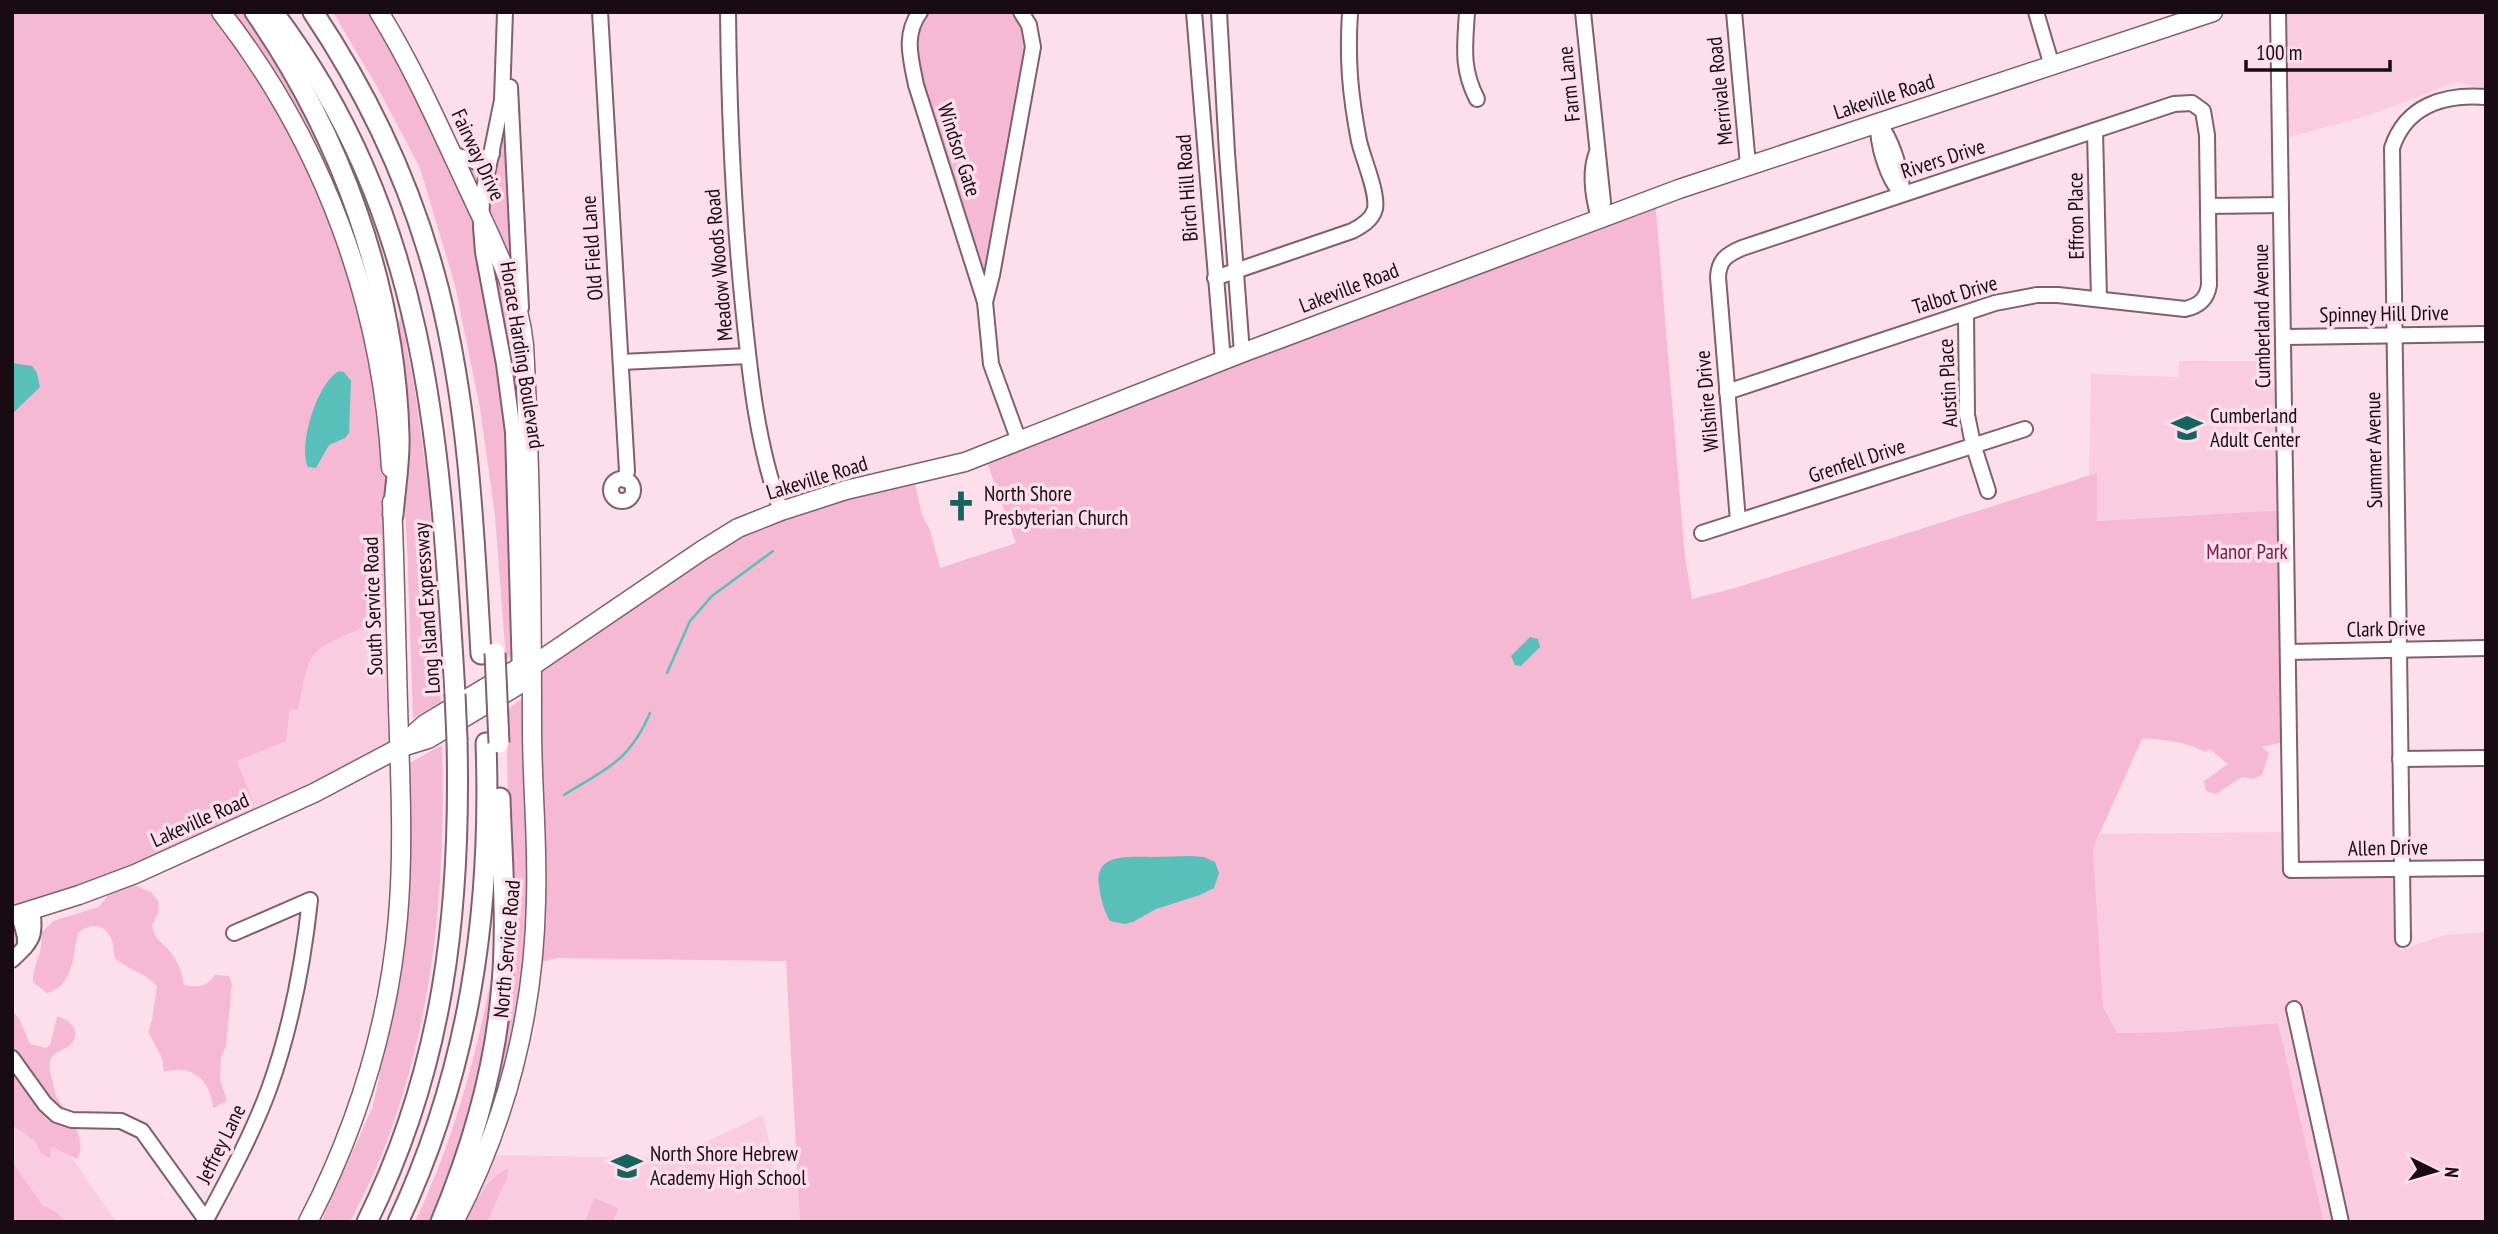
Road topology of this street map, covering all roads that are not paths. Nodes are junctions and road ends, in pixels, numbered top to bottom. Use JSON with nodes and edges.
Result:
{"nodes":[{"id":1,"x":221,"y":12,"type":"edge"},
{"id":2,"x":255,"y":12,"type":"edge"},
{"id":3,"x":273,"y":12,"type":"edge"},
{"id":4,"x":313,"y":12,"type":"edge"},
{"id":5,"x":379,"y":12,"type":"edge"},
{"id":6,"x":505,"y":12,"type":"edge"},
{"id":7,"x":600,"y":12,"type":"edge"},
{"id":8,"x":729,"y":12,"type":"edge"},
{"id":9,"x":920,"y":12,"type":"edge"},
{"id":10,"x":1021,"y":12,"type":"edge"},
{"id":11,"x":1195,"y":12,"type":"edge"},
{"id":12,"x":1220,"y":12,"type":"edge"},
{"id":13,"x":1350,"y":12,"type":"edge"},
{"id":14,"x":1467,"y":12,"type":"edge"},
{"id":15,"x":1583,"y":12,"type":"edge"},
{"id":16,"x":1734,"y":12,"type":"edge"},
{"id":17,"x":2036,"y":12,"type":"edge"},
{"id":18,"x":2213,"y":12,"type":"edge"},
{"id":19,"x":2278,"y":12,"type":"edge"},
{"id":20,"x":2193,"y":16,"type":"edge"},
{"id":21,"x":505,"y":36,"type":"junction"},
{"id":22,"x":2052,"y":66,"type":"junction"},
{"id":23,"x":2486,"y":97,"type":"edge"},
{"id":24,"x":1477,"y":99,"type":"dead end"},
{"id":25,"x":1878,"y":122,"type":"junction"},
{"id":26,"x":2095,"y":131,"type":"junction"},
{"id":27,"x":492,"y":154,"type":"junction"},
{"id":28,"x":453,"y":155,"type":"junction"},
{"id":29,"x":1748,"y":165,"type":"junction"},
{"id":30,"x":1902,"y":194,"type":"junction"},
{"id":31,"x":2281,"y":205,"type":"junction"},
{"id":32,"x":2208,"y":206,"type":"junction"},
{"id":33,"x":481,"y":216,"type":"junction"},
{"id":34,"x":1599,"y":218,"type":"junction"},
{"id":35,"x":1236,"y":272,"type":"junction"},
{"id":36,"x":1215,"y":278,"type":"junction"},
{"id":37,"x":1718,"y":278,"type":"joint"},
{"id":38,"x":2099,"y":299,"type":"junction"},
{"id":39,"x":985,"y":302,"type":"junction"},
{"id":40,"x":1966,"y":313,"type":"junction"},
{"id":41,"x":521,"y":324,"type":"junction"},
{"id":42,"x":2486,"y":334,"type":"edge"},
{"id":43,"x":2394,"y":335,"type":"junction"},
{"id":44,"x":2283,"y":337,"type":"junction"},
{"id":45,"x":1242,"y":354,"type":"junction"},
{"id":46,"x":748,"y":356,"type":"junction"},
{"id":47,"x":1223,"y":361,"type":"junction"},
{"id":48,"x":621,"y":362,"type":"junction"},
{"id":49,"x":1727,"y":392,"type":"junction"},
{"id":50,"x":2025,"y":429,"type":"dead end"},
{"id":51,"x":1019,"y":441,"type":"junction"},
{"id":52,"x":1973,"y":444,"type":"junction"},
{"id":53,"x":625,"y":480,"type":"dead end"},
{"id":54,"x":1987,"y":491,"type":"dead end"},
{"id":55,"x":781,"y":511,"type":"junction"},
{"id":56,"x":393,"y":515,"type":"junction"},
{"id":57,"x":1738,"y":521,"type":"junction"},
{"id":58,"x":1702,"y":533,"type":"dead end"},
{"id":59,"x":2486,"y":649,"type":"edge"},
{"id":60,"x":2398,"y":650,"type":"junction"},
{"id":61,"x":2288,"y":652,"type":"junction"},
{"id":62,"x":524,"y":672,"type":"junction"},
{"id":63,"x":492,"y":743,"type":"junction"},
{"id":64,"x":399,"y":748,"type":"junction"},
{"id":65,"x":2486,"y":758,"type":"edge"},
{"id":66,"x":2400,"y":759,"type":"junction"},
{"id":67,"x":2486,"y":868,"type":"edge"},
{"id":68,"x":2402,"y":869,"type":"junction"},
{"id":69,"x":2291,"y":870,"type":"joint"},
{"id":70,"x":21,"y":913,"type":"edge"},
{"id":71,"x":234,"y":933,"type":"dead end"},
{"id":72,"x":2403,"y":939,"type":"dead end"},
{"id":73,"x":12,"y":960,"type":"edge"},
{"id":74,"x":2294,"y":1009,"type":"dead end"},
{"id":75,"x":12,"y":1058,"type":"edge"},
{"id":76,"x":308,"y":1222,"type":"edge"},
{"id":77,"x":367,"y":1222,"type":"edge"},
{"id":78,"x":398,"y":1222,"type":"edge"},
{"id":79,"x":441,"y":1222,"type":"edge"},
{"id":80,"x":454,"y":1222,"type":"edge"},
{"id":81,"x":2341,"y":1222,"type":"edge"}],
"edges":[{"from":1,"to":56,"type":"main road","name":"South Service Road"},
{"from":2,"to":56,"type":"highway"},
{"from":3,"to":77,"type":"highway","name":"Long Island Expressway","bridge":true},
{"from":4,"to":63,"type":"highway","bridge":true},
{"from":5,"to":28,"type":"main road","name":"Fairway Drive"},
{"from":6,"to":21,"type":"street","name":"Horace Harding Boulevard"},
{"from":7,"to":48,"type":"street","name":"Old Field Lane"},
{"from":8,"to":46,"type":"street","name":"Meadow Woods Road"},
{"from":9,"to":39,"type":"street","name":"Windsor Gate"},
{"from":10,"to":39,"type":"street","name":"Windsor Gate"},
{"from":11,"to":36,"type":"street","name":"Birch Hill Road"},
{"from":12,"to":35,"type":"street"},
{"from":13,"to":35,"type":"street"},
{"from":14,"to":24,"type":"street"},
{"from":15,"to":34,"type":"street","name":"Farm Lane"},
{"from":16,"to":29,"type":"street","name":"Merrivale Road"},
{"from":17,"to":22,"type":"street"},
{"from":18,"to":20,"type":"main road","name":"Lakeville Road"},
{"from":19,"to":31,"type":"street","name":"Cumberland Avenue"},
{"from":20,"to":22,"type":"main road","name":"Lakeville Road"},
{"from":21,"to":27,"type":"street","name":"Horace Harding Boulevard"},
{"from":21,"to":41,"type":"street","name":"Horace Harding Boulevard"},
{"from":22,"to":25,"type":"main road","name":"Lakeville Road"},
{"from":23,"to":43,"type":"street","name":"Summer Avenue"},
{"from":25,"to":29,"type":"main road","name":"Lakeville Road"},
{"from":25,"to":30,"type":"street"},
{"from":26,"to":30,"type":"street","name":"Rivers Drive"},
{"from":26,"to":32,"type":"street","name":"Rivers Drive"},
{"from":26,"to":38,"type":"street","name":"Effron Place"},
{"from":27,"to":28,"type":"street"},
{"from":27,"to":33,"type":"street","name":"Horace Harding Boulevard"},
{"from":28,"to":33,"type":"main road","name":"Fairway Drive"},
{"from":29,"to":34,"type":"main road","name":"Lakeville Road"},
{"from":30,"to":37,"type":"street","name":"Rivers Drive"},
{"from":31,"to":32,"type":"street"},
{"from":31,"to":44,"type":"street","name":"Cumberland Avenue"},
{"from":32,"to":38,"type":"street","name":"Talbot Drive"},
{"from":33,"to":41,"type":"main road","name":"Fairway Drive"},
{"from":33,"to":62,"type":"street","name":"Horace Harding Boulevard"},
{"from":34,"to":45,"type":"main road","name":"Lakeville Road"},
{"from":35,"to":36,"type":"street"},
{"from":35,"to":45,"type":"street"},
{"from":36,"to":47,"type":"street","name":"Birch Hill Road"},
{"from":37,"to":49,"type":"street","name":"Wilshire Drive"},
{"from":38,"to":40,"type":"street","name":"Talbot Drive"},
{"from":39,"to":51,"type":"street","name":"Windsor Gate"},
{"from":40,"to":49,"type":"street","name":"Talbot Drive"},
{"from":40,"to":52,"type":"street","name":"Austin Place"},
{"from":41,"to":62,"type":"main road","name":"Horace Harding Boulevard"},
{"from":42,"to":43,"type":"street","name":"Spinney Hill Drive"},
{"from":43,"to":44,"type":"street","name":"Spinney Hill Drive"},
{"from":43,"to":60,"type":"street","name":"Summer Avenue"},
{"from":44,"to":61,"type":"street","name":"Cumberland Avenue"},
{"from":45,"to":47,"type":"main road","name":"Lakeville Road"},
{"from":46,"to":48,"type":"street"},
{"from":46,"to":55,"type":"street","name":"Meadow Woods Road"},
{"from":47,"to":51,"type":"main road","name":"Lakeville Road"},
{"from":48,"to":53,"type":"street","name":"Old Field Lane"},
{"from":49,"to":57,"type":"street","name":"Wilshire Drive"},
{"from":50,"to":52,"type":"street","name":"Grenfell Drive"},
{"from":51,"to":55,"type":"main road","name":"Lakeville Road"},
{"from":52,"to":54,"type":"street","name":"Austin Place"},
{"from":52,"to":57,"type":"street","name":"Grenfell Drive"},
{"from":55,"to":62,"type":"main road","name":"Lakeville Road"},
{"from":56,"to":64,"type":"main road","name":"South Service Road"},
{"from":57,"to":58,"type":"street","name":"Grenfell Drive"},
{"from":59,"to":60,"type":"street","name":"Clark Drive"},
{"from":60,"to":61,"type":"street","name":"Clark Drive"},
{"from":60,"to":66,"type":"street","name":"Summer Avenue"},
{"from":61,"to":69,"type":"street","name":"Cumberland Avenue"},
{"from":62,"to":64,"type":"main road","name":"Lakeville Road"},
{"from":62,"to":80,"type":"main road","name":"North Service Road"},
{"from":63,"to":78,"type":"highway"},
{"from":63,"to":79,"type":"highway"},
{"from":64,"to":70,"type":"main road","name":"Lakeville Road"},
{"from":64,"to":76,"type":"main road","name":"South Service Road"},
{"from":65,"to":66,"type":"street"},
{"from":66,"to":68,"type":"street","name":"Summer Avenue"},
{"from":67,"to":68,"type":"street","name":"Allen Drive"},
{"from":68,"to":69,"type":"street","name":"Allen Drive"},
{"from":68,"to":72,"type":"street","name":"Summer Avenue"},
{"from":70,"to":73,"type":"street"},
{"from":71,"to":75,"type":"street","name":"Jeffrey Lane"},
{"from":74,"to":81,"type":"street"}]}
